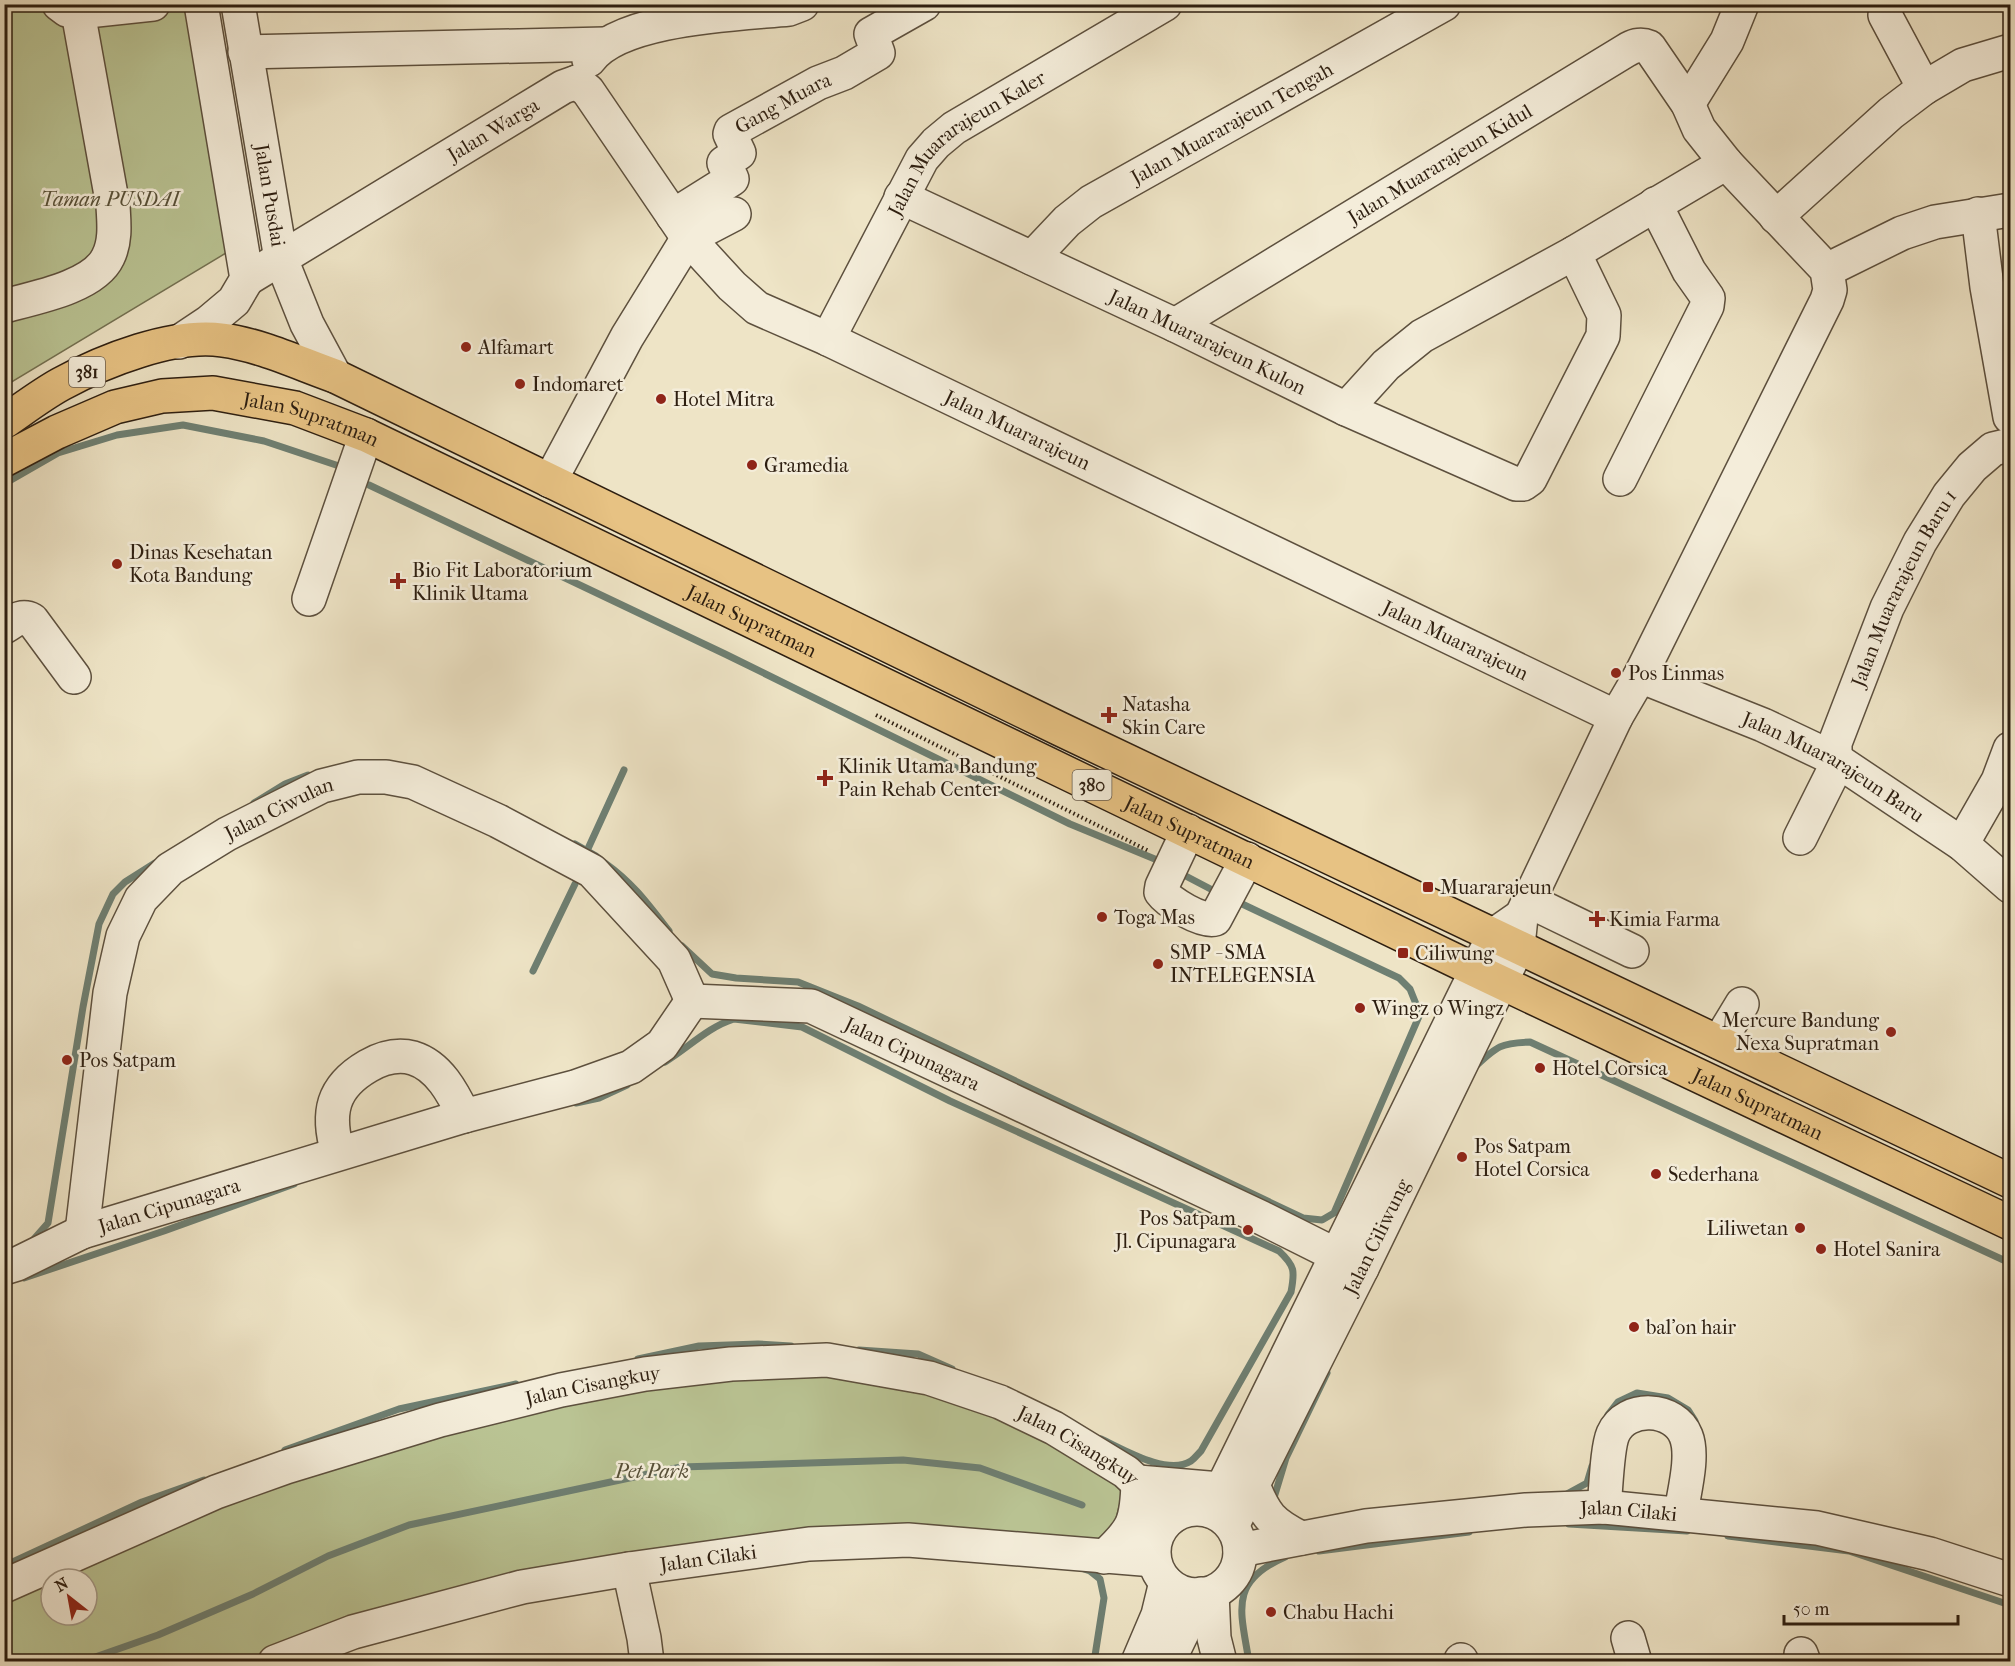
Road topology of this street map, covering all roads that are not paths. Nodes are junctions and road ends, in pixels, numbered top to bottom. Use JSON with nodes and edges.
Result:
{"nodes":[{"id":1,"x":153,"y":4,"type":"edge"},
{"id":2,"x":201,"y":4,"type":"edge"},
{"id":3,"x":238,"y":4,"type":"edge"},
{"id":4,"x":802,"y":4,"type":"edge"},
{"id":5,"x":924,"y":4,"type":"edge"},
{"id":6,"x":1166,"y":4,"type":"edge"},
{"id":7,"x":1444,"y":4,"type":"edge"},
{"id":8,"x":1742,"y":4,"type":"edge"},
{"id":9,"x":68,"y":8,"type":"edge"},
{"id":10,"x":655,"y":15,"type":"edge"},
{"id":11,"x":1885,"y":15,"type":"dead end"},
{"id":12,"x":605,"y":44,"type":"junction"},
{"id":13,"x":2010,"y":51,"type":"edge"},
{"id":14,"x":245,"y":52,"type":"junction"},
{"id":15,"x":577,"y":82,"type":"junction"},
{"id":16,"x":1924,"y":88,"type":"junction"},
{"id":17,"x":1688,"y":104,"type":"junction"},
{"id":18,"x":1726,"y":163,"type":"junction"},
{"id":19,"x":901,"y":197,"type":"junction"},
{"id":20,"x":1655,"y":204,"type":"junction"},
{"id":21,"x":2010,"y":210,"type":"edge"},
{"id":22,"x":734,"y":214,"type":"dead end"},
{"id":23,"x":1978,"y":214,"type":"junction"},
{"id":24,"x":1776,"y":217,"type":"junction"},
{"id":25,"x":680,"y":227,"type":"junction"},
{"id":26,"x":1574,"y":253,"type":"junction"},
{"id":27,"x":1032,"y":258,"type":"junction"},
{"id":28,"x":281,"y":259,"type":"junction"},
{"id":29,"x":1827,"y":270,"type":"junction"},
{"id":30,"x":247,"y":279,"type":"junction"},
{"id":31,"x":1999,"y":288,"type":"edge"},
{"id":32,"x":4,"y":306,"type":"edge"},
{"id":33,"x":1175,"y":325,"type":"junction"},
{"id":34,"x":828,"y":339,"type":"junction"},
{"id":35,"x":179,"y":342,"type":"junction"},
{"id":36,"x":335,"y":376,"type":"junction"},
{"id":37,"x":162,"y":396,"type":"joint"},
{"id":38,"x":1346,"y":409,"type":"junction"},
{"id":39,"x":2010,"y":417,"type":"edge"},
{"id":40,"x":4,"y":422,"type":"edge"},
{"id":41,"x":366,"y":435,"type":"junction"},
{"id":42,"x":2010,"y":445,"type":"edge"},
{"id":43,"x":4,"y":460,"type":"edge"},
{"id":44,"x":1620,"y":480,"type":"dead end"},
{"id":45,"x":550,"y":481,"type":"junction"},
{"id":46,"x":309,"y":599,"type":"dead end"},
{"id":47,"x":798,"y":600,"type":"junction"},
{"id":48,"x":4,"y":627,"type":"edge"},
{"id":49,"x":778,"y":635,"type":"junction"},
{"id":50,"x":1641,"y":676,"type":"junction"},
{"id":51,"x":74,"y":677,"type":"dead end"},
{"id":52,"x":1617,"y":717,"type":"junction"},
{"id":53,"x":2010,"y":749,"type":"edge"},
{"id":54,"x":1835,"y":759,"type":"junction"},
{"id":55,"x":1188,"y":831,"type":"junction"},
{"id":56,"x":1800,"y":838,"type":"dead end"},
{"id":57,"x":1962,"y":844,"type":"junction"},
{"id":58,"x":1246,"y":859,"type":"junction"},
{"id":59,"x":2010,"y":886,"type":"edge"},
{"id":60,"x":1515,"y":925,"type":"junction"},
{"id":61,"x":1632,"y":951,"type":"dead end"},
{"id":62,"x":1489,"y":977,"type":"junction"},
{"id":63,"x":692,"y":1000,"type":"junction"},
{"id":64,"x":1742,"y":1004,"type":"dead end"},
{"id":65,"x":1719,"y":1042,"type":"junction"},
{"id":66,"x":464,"y":1116,"type":"junction"},
{"id":67,"x":338,"y":1153,"type":"junction"},
{"id":68,"x":2010,"y":1181,"type":"edge"},
{"id":69,"x":2010,"y":1224,"type":"edge"},
{"id":70,"x":82,"y":1232,"type":"junction"},
{"id":71,"x":1348,"y":1262,"type":"junction"},
{"id":72,"x":4,"y":1268,"type":"edge"},
{"id":73,"x":1138,"y":1482,"type":"junction"},
{"id":74,"x":1253,"y":1485,"type":"junction"},
{"id":75,"x":1604,"y":1507,"type":"junction"},
{"id":76,"x":1681,"y":1513,"type":"junction"},
{"id":77,"x":1173,"y":1516,"type":"junction"},
{"id":78,"x":1226,"y":1519,"type":"junction"},
{"id":79,"x":1301,"y":1538,"type":"junction"},
{"id":80,"x":1104,"y":1557,"type":"junction"},
{"id":81,"x":629,"y":1569,"type":"junction"},
{"id":82,"x":1160,"y":1571,"type":"junction"},
{"id":83,"x":2010,"y":1580,"type":"edge"},
{"id":84,"x":4,"y":1586,"type":"edge"},
{"id":85,"x":1207,"y":1594,"type":"junction"},
{"id":86,"x":275,"y":1662,"type":"edge"},
{"id":87,"x":648,"y":1662,"type":"edge"},
{"id":88,"x":1138,"y":1662,"type":"edge"},
{"id":89,"x":1168,"y":1662,"type":"edge"},
{"id":90,"x":1220,"y":1662,"type":"edge"}],
"edges":[{"from":1,"to":9,"type":"street"},
{"from":2,"to":30,"type":"street","name":"Jalan Pusdai"},
{"from":3,"to":14,"type":"street","name":"Jalan Pusdai"},
{"from":4,"to":10,"type":"street"},
{"from":5,"to":25,"type":"street","name":"Gang Muara"},
{"from":6,"to":19,"type":"street","name":"Jalan Muararajeun Kaler"},
{"from":7,"to":27,"type":"street","name":"Jalan Muararajeun Tengah"},
{"from":8,"to":17,"type":"street"},
{"from":9,"to":32,"type":"street"},
{"from":10,"to":12,"type":"street"},
{"from":11,"to":16,"type":"street"},
{"from":12,"to":14,"type":"street"},
{"from":12,"to":15,"type":"street"},
{"from":13,"to":16,"type":"street"},
{"from":14,"to":28,"type":"street","name":"Jalan Pusdai"},
{"from":15,"to":25,"type":"street"},
{"from":15,"to":28,"type":"street","name":"Jalan Warga"},
{"from":16,"to":24,"type":"street"},
{"from":17,"to":18,"type":"street"},
{"from":17,"to":33,"type":"street","name":"Jalan Muararajeun Kidul"},
{"from":18,"to":20,"type":"street"},
{"from":18,"to":24,"type":"street"},
{"from":19,"to":27,"type":"street","name":"Jalan Muararajeun Kulon"},
{"from":19,"to":34,"type":"street","name":"Jalan Muararajeun Kaler"},
{"from":20,"to":26,"type":"street"},
{"from":20,"to":44,"type":"street"},
{"from":21,"to":23,"type":"street"},
{"from":22,"to":25,"type":"street"},
{"from":23,"to":29,"type":"street"},
{"from":23,"to":31,"type":"street"},
{"from":24,"to":29,"type":"street"},
{"from":25,"to":34,"type":"street","name":"Jalan Muararajeun"},
{"from":25,"to":45,"type":"street"},
{"from":26,"to":38,"type":"street"},
{"from":26,"to":38,"type":"street","name":"Jalan Muararajeun Kulon"},
{"from":27,"to":33,"type":"street","name":"Jalan Muararajeun Kulon"},
{"from":28,"to":30,"type":"street","name":"Jalan Warga"},
{"from":28,"to":36,"type":"street","name":"Jalan Pusdai"},
{"from":29,"to":50,"type":"street","name":"Jalan Ciliwung"},
{"from":30,"to":35,"type":"street"},
{"from":31,"to":39,"type":"street"},
{"from":33,"to":38,"type":"street","name":"Jalan Muararajeun Kulon"},
{"from":34,"to":52,"type":"street","name":"Jalan Muararajeun"},
{"from":35,"to":36,"type":"main road","name":"Jalan Supratman","number":"380"},
{"from":35,"to":40,"type":"main road","number":"381"},
{"from":36,"to":45,"type":"main road","name":"Jalan Supratman","number":"380"},
{"from":37,"to":41,"type":"main road","name":"Jalan Supratman","number":"380"},
{"from":37,"to":43,"type":"main road","number":"381"},
{"from":41,"to":46,"type":"street"},
{"from":41,"to":49,"type":"main road","name":"Jalan Supratman","number":"380"},
{"from":42,"to":54,"type":"street","name":"Jalan Muararajeun Baru 1"},
{"from":45,"to":47,"type":"main road","name":"Jalan Supratman","number":"380"},
{"from":47,"to":49,"type":"main road"},
{"from":47,"to":60,"type":"main road","name":"Jalan Supratman","number":"380"},
{"from":48,"to":51,"type":"street"},
{"from":49,"to":55,"type":"main road","name":"Jalan Supratman","number":"380"},
{"from":50,"to":52,"type":"street","name":"Jalan Ciliwung"},
{"from":50,"to":54,"type":"street","name":"Jalan Muararajeun Baru"},
{"from":52,"to":60,"type":"street","name":"Jalan Ciliwung"},
{"from":53,"to":57,"type":"street"},
{"from":54,"to":56,"type":"street","name":"Jalan Muararajeun Baru 1"},
{"from":54,"to":57,"type":"street","name":"Jalan Muararajeun Baru"},
{"from":55,"to":58,"type":"main road","name":"Jalan Supratman","number":"380"},
{"from":55,"to":58,"type":"street"},
{"from":57,"to":59,"type":"street","name":"Jalan Muararajeun Baru"},
{"from":58,"to":62,"type":"main road","name":"Jalan Supratman","number":"380"},
{"from":60,"to":61,"type":"street"},
{"from":60,"to":62,"type":"street","name":"Jalan Ciliwung"},
{"from":60,"to":65,"type":"main road","name":"Jalan Supratman","number":"380"},
{"from":62,"to":69,"type":"main road","name":"Jalan Supratman","number":"380"},
{"from":62,"to":71,"type":"street","name":"Jalan Ciliwung"},
{"from":63,"to":66,"type":"street","name":"Jalan Cipunagara"},
{"from":63,"to":70,"type":"street","name":"Jalan Ciwulan"},
{"from":63,"to":71,"type":"street","name":"Jalan Cipunagara"},
{"from":64,"to":65,"type":"street"},
{"from":65,"to":68,"type":"main road","name":"Jalan Supratman","number":"380"},
{"from":66,"to":67,"type":"street","name":"Jalan Cipunagara"},
{"from":66,"to":67,"type":"street"},
{"from":67,"to":70,"type":"street","name":"Jalan Cipunagara"},
{"from":70,"to":72,"type":"street","name":"Jalan Cipunagara"},
{"from":71,"to":74,"type":"street","name":"Jalan Ciliwung"},
{"from":71,"to":78,"type":"street","name":"Jalan Ciliwung"},
{"from":73,"to":77,"type":"street","name":"Jalan Cisangkuy"},
{"from":73,"to":78,"type":"street"},
{"from":73,"to":80,"type":"street"},
{"from":73,"to":84,"type":"street","name":"Jalan Cisangkuy"},
{"from":74,"to":78,"type":"street","name":"Jalan Ciliwung"},
{"from":74,"to":79,"type":"street"},
{"from":75,"to":76,"type":"street","name":"Jalan Cilaki"},
{"from":75,"to":76,"type":"street"},
{"from":75,"to":79,"type":"street","name":"Jalan Cilaki"},
{"from":76,"to":83,"type":"street","name":"Jalan Cilaki"},
{"from":77,"to":78,"type":"street"},
{"from":77,"to":82,"type":"street"},
{"from":78,"to":79,"type":"street","name":"Jalan Cilaki"},
{"from":78,"to":85,"type":"street"},
{"from":80,"to":81,"type":"street","name":"Jalan Cilaki"},
{"from":80,"to":82,"type":"street","name":"Jalan Cilaki"},
{"from":81,"to":86,"type":"street","name":"Jalan Cilaki"},
{"from":81,"to":87,"type":"street"},
{"from":82,"to":85,"type":"street"},
{"from":82,"to":88,"type":"street"},
{"from":85,"to":89,"type":"street"},
{"from":85,"to":90,"type":"street"}]}
